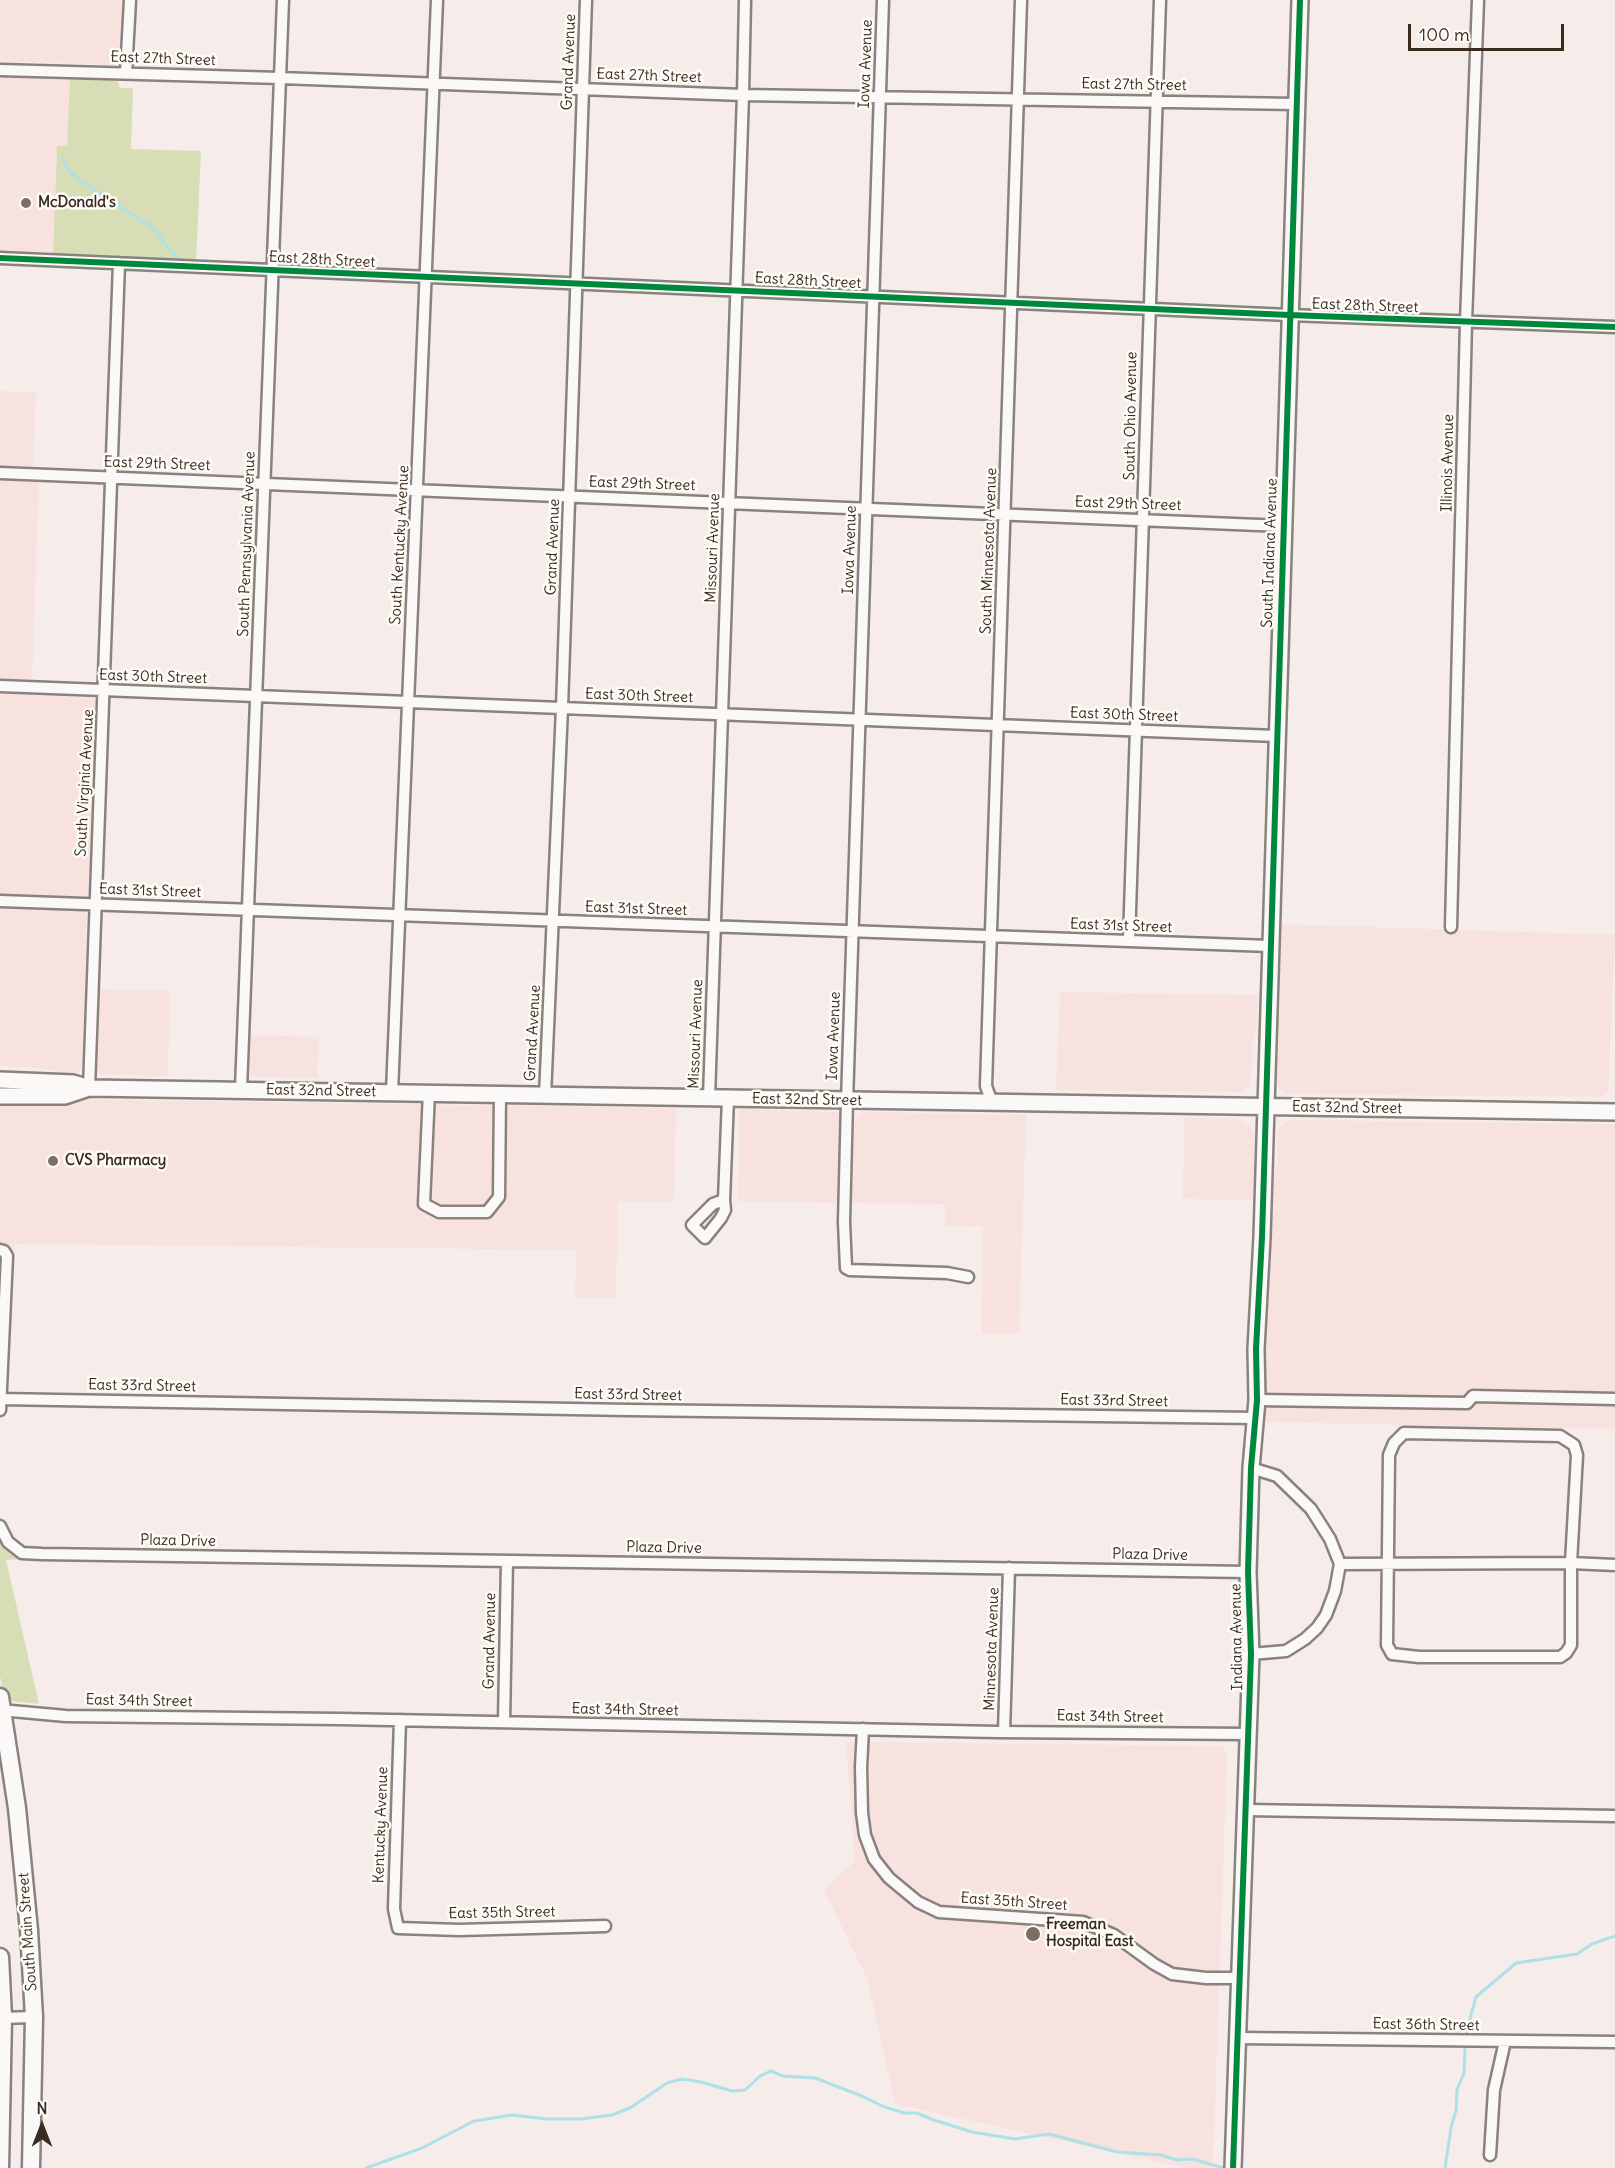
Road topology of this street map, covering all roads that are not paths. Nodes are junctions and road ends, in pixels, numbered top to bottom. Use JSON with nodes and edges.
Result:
{"nodes":[{"id":1,"x":130,"y":0,"type":"edge"},
{"id":2,"x":283,"y":0,"type":"edge"},
{"id":3,"x":437,"y":0,"type":"edge"},
{"id":4,"x":586,"y":0,"type":"edge"},
{"id":5,"x":745,"y":0,"type":"edge"},
{"id":6,"x":884,"y":0,"type":"edge"},
{"id":7,"x":1021,"y":0,"type":"edge"},
{"id":8,"x":1160,"y":0,"type":"edge"},
{"id":9,"x":1300,"y":0,"type":"edge"},
{"id":10,"x":1478,"y":0,"type":"edge"},
{"id":11,"x":0,"y":70,"type":"edge"},
{"id":12,"x":126,"y":73,"type":"junction"},
{"id":13,"x":280,"y":78,"type":"junction"},
{"id":14,"x":434,"y":84,"type":"junction"},
{"id":15,"x":583,"y":89,"type":"junction"},
{"id":16,"x":743,"y":95,"type":"junction"},
{"id":17,"x":880,"y":96,"type":"junction"},
{"id":18,"x":1018,"y":98,"type":"junction"},
{"id":19,"x":1156,"y":100,"type":"junction"},
{"id":20,"x":1296,"y":104,"type":"junction"},
{"id":21,"x":0,"y":258,"type":"edge"},
{"id":22,"x":119,"y":263,"type":"junction"},
{"id":23,"x":272,"y":270,"type":"junction"},
{"id":24,"x":426,"y":277,"type":"junction"},
{"id":25,"x":578,"y":284,"type":"junction"},
{"id":26,"x":736,"y":290,"type":"junction"},
{"id":27,"x":874,"y":296,"type":"junction"},
{"id":28,"x":1011,"y":302,"type":"junction"},
{"id":29,"x":1149,"y":309,"type":"junction"},
{"id":30,"x":1289,"y":315,"type":"junction"},
{"id":31,"x":1466,"y":322,"type":"junction"},
{"id":32,"x":1615,"y":327,"type":"edge"},
{"id":33,"x":0,"y":473,"type":"edge"},
{"id":34,"x":111,"y":476,"type":"junction"},
{"id":35,"x":265,"y":483,"type":"junction"},
{"id":36,"x":418,"y":489,"type":"junction"},
{"id":37,"x":569,"y":496,"type":"junction"},
{"id":38,"x":729,"y":503,"type":"junction"},
{"id":39,"x":867,"y":508,"type":"junction"},
{"id":40,"x":1005,"y":514,"type":"junction"},
{"id":41,"x":1144,"y":520,"type":"junction"},
{"id":42,"x":1283,"y":525,"type":"junction"},
{"id":43,"x":0,"y":686,"type":"edge"},
{"id":44,"x":104,"y":690,"type":"junction"},
{"id":45,"x":256,"y":696,"type":"junction"},
{"id":46,"x":408,"y":703,"type":"junction"},
{"id":47,"x":562,"y":708,"type":"junction"},
{"id":48,"x":722,"y":714,"type":"junction"},
{"id":49,"x":860,"y":720,"type":"junction"},
{"id":50,"x":998,"y":725,"type":"junction"},
{"id":51,"x":1137,"y":731,"type":"junction"},
{"id":52,"x":1276,"y":735,"type":"junction"},
{"id":53,"x":0,"y":901,"type":"edge"},
{"id":54,"x":95,"y":904,"type":"junction"},
{"id":55,"x":247,"y":910,"type":"junction"},
{"id":56,"x":400,"y":916,"type":"junction"},
{"id":57,"x":553,"y":921,"type":"junction"},
{"id":58,"x":715,"y":927,"type":"junction"},
{"id":59,"x":1451,"y":927,"type":"dead end"},
{"id":60,"x":852,"y":932,"type":"junction"},
{"id":61,"x":991,"y":937,"type":"junction"},
{"id":62,"x":1129,"y":942,"type":"junction"},
{"id":63,"x":1270,"y":946,"type":"junction"},
{"id":64,"x":0,"y":1080,"type":"edge"},
{"id":65,"x":89,"y":1088,"type":"junction"},
{"id":66,"x":241,"y":1089,"type":"junction"},
{"id":67,"x":392,"y":1092,"type":"junction"},
{"id":68,"x":429,"y":1092,"type":"junction"},
{"id":69,"x":500,"y":1094,"type":"junction"},
{"id":70,"x":545,"y":1096,"type":"junction"},
{"id":71,"x":4,"y":1098,"type":"edge"},
{"id":72,"x":709,"y":1098,"type":"junction"},
{"id":73,"x":728,"y":1098,"type":"junction"},
{"id":74,"x":847,"y":1101,"type":"junction"},
{"id":75,"x":992,"y":1103,"type":"junction"},
{"id":76,"x":1266,"y":1107,"type":"junction"},
{"id":77,"x":1615,"y":1112,"type":"edge"},
{"id":78,"x":724,"y":1200,"type":"dead end"},
{"id":79,"x":0,"y":1250,"type":"edge"},
{"id":80,"x":968,"y":1277,"type":"dead end"},
{"id":81,"x":1,"y":1367,"type":"edge"},
{"id":82,"x":0,"y":1399,"type":"edge"},
{"id":83,"x":1615,"y":1399,"type":"edge"},
{"id":84,"x":1257,"y":1400,"type":"junction"},
{"id":85,"x":0,"y":1410,"type":"edge"},
{"id":86,"x":1255,"y":1418,"type":"junction"},
{"id":87,"x":1251,"y":1468,"type":"junction"},
{"id":88,"x":0,"y":1526,"type":"edge"},
{"id":89,"x":507,"y":1561,"type":"junction"},
{"id":90,"x":1388,"y":1563,"type":"junction"},
{"id":91,"x":1571,"y":1563,"type":"junction"},
{"id":92,"x":1340,"y":1564,"type":"junction"},
{"id":93,"x":1615,"y":1565,"type":"edge"},
{"id":94,"x":1009,"y":1568,"type":"junction"},
{"id":95,"x":1248,"y":1572,"type":"junction"},
{"id":96,"x":1251,"y":1654,"type":"junction"},
{"id":97,"x":1,"y":1706,"type":"edge"},
{"id":98,"x":400,"y":1720,"type":"junction"},
{"id":99,"x":504,"y":1722,"type":"junction"},
{"id":100,"x":863,"y":1729,"type":"junction"},
{"id":101,"x":1004,"y":1732,"type":"junction"},
{"id":102,"x":1249,"y":1734,"type":"junction"},
{"id":103,"x":1246,"y":1810,"type":"junction"},
{"id":104,"x":1615,"y":1816,"type":"edge"},
{"id":105,"x":604,"y":1926,"type":"dead end"},
{"id":106,"x":401,"y":1929,"type":"joint"},
{"id":107,"x":0,"y":1957,"type":"edge"},
{"id":108,"x":1240,"y":1978,"type":"junction"},
{"id":109,"x":2,"y":2017,"type":"edge"},
{"id":110,"x":33,"y":2017,"type":"junction"},
{"id":111,"x":1238,"y":2038,"type":"junction"},
{"id":112,"x":1505,"y":2041,"type":"junction"},
{"id":113,"x":1615,"y":2042,"type":"edge"},
{"id":114,"x":1490,"y":2156,"type":"dead end"},
{"id":115,"x":0,"y":2168,"type":"edge"},
{"id":116,"x":31,"y":2168,"type":"edge"},
{"id":117,"x":1233,"y":2168,"type":"edge"}],
"edges":[{"from":1,"to":12,"type":"street"},
{"from":2,"to":13,"type":"street","name":"South Pennsylvania Avenue"},
{"from":3,"to":14,"type":"street","name":"South Kentucky Avenue"},
{"from":4,"to":15,"type":"street","name":"Grand Avenue"},
{"from":5,"to":16,"type":"street","name":"Missouri Avenue"},
{"from":6,"to":17,"type":"street","name":"Iowa Avenue"},
{"from":7,"to":18,"type":"street","name":"South Minnesota Avenue"},
{"from":8,"to":19,"type":"street","name":"South Ohio Avenue"},
{"from":9,"to":20,"type":"street","name":"South Indiana Avenue"},
{"from":10,"to":31,"type":"street","name":"Illinois Avenue"},
{"from":11,"to":12,"type":"street","name":"East 27th Street"},
{"from":12,"to":13,"type":"street","name":"East 27th Street"},
{"from":13,"to":14,"type":"street","name":"East 27th Street"},
{"from":13,"to":23,"type":"street","name":"South Pennsylvania Avenue"},
{"from":14,"to":15,"type":"street","name":"East 27th Street"},
{"from":14,"to":24,"type":"street","name":"South Kentucky Avenue"},
{"from":15,"to":16,"type":"street","name":"East 27th Street"},
{"from":15,"to":25,"type":"street","name":"Grand Avenue"},
{"from":16,"to":17,"type":"street","name":"East 27th Street"},
{"from":16,"to":26,"type":"street","name":"Missouri Avenue"},
{"from":17,"to":18,"type":"street","name":"East 27th Street"},
{"from":17,"to":27,"type":"street","name":"Iowa Avenue"},
{"from":18,"to":19,"type":"street","name":"East 27th Street"},
{"from":18,"to":28,"type":"street","name":"South Minnesota Avenue"},
{"from":19,"to":20,"type":"street","name":"East 27th Street"},
{"from":19,"to":29,"type":"street","name":"South Ohio Avenue"},
{"from":20,"to":30,"type":"street","name":"South Indiana Avenue"},
{"from":21,"to":22,"type":"street","name":"East 28th Street"},
{"from":22,"to":23,"type":"street","name":"East 28th Street"},
{"from":22,"to":34,"type":"street","name":"South Virginia Avenue"},
{"from":23,"to":24,"type":"street","name":"East 28th Street"},
{"from":23,"to":35,"type":"street","name":"South Pennsylvania Avenue"},
{"from":24,"to":25,"type":"street","name":"East 28th Street"},
{"from":24,"to":36,"type":"street","name":"South Kentucky Avenue"},
{"from":25,"to":26,"type":"street","name":"East 28th Street"},
{"from":25,"to":37,"type":"street","name":"Grand Avenue"},
{"from":26,"to":27,"type":"street","name":"East 28th Street"},
{"from":26,"to":38,"type":"street","name":"Missouri Avenue"},
{"from":27,"to":28,"type":"street","name":"East 28th Street"},
{"from":27,"to":39,"type":"street","name":"Iowa Avenue"},
{"from":28,"to":29,"type":"street","name":"East 28th Street"},
{"from":28,"to":40,"type":"street","name":"South Minnesota Avenue"},
{"from":29,"to":30,"type":"street","name":"East 28th Street"},
{"from":29,"to":41,"type":"street","name":"South Ohio Avenue"},
{"from":30,"to":31,"type":"street","name":"East 28th Street"},
{"from":30,"to":42,"type":"street","name":"South Indiana Avenue"},
{"from":31,"to":32,"type":"street","name":"East 28th Street"},
{"from":31,"to":59,"type":"street","name":"Illinois Avenue"},
{"from":33,"to":34,"type":"street","name":"East 29th Street"},
{"from":34,"to":35,"type":"street","name":"East 29th Street"},
{"from":34,"to":44,"type":"street","name":"South Virginia Avenue"},
{"from":35,"to":36,"type":"street","name":"East 29th Street"},
{"from":35,"to":45,"type":"street","name":"South Pennsylvania Avenue"},
{"from":36,"to":37,"type":"street","name":"East 29th Street"},
{"from":36,"to":46,"type":"street","name":"South Kentucky Avenue"},
{"from":37,"to":38,"type":"street","name":"East 29th Street"},
{"from":37,"to":47,"type":"street","name":"Grand Avenue"},
{"from":38,"to":39,"type":"street","name":"East 29th Street"},
{"from":38,"to":48,"type":"street","name":"Missouri Avenue"},
{"from":39,"to":40,"type":"street","name":"East 29th Street"},
{"from":39,"to":49,"type":"street","name":"Iowa Avenue"},
{"from":40,"to":41,"type":"street","name":"East 29th Street"},
{"from":40,"to":50,"type":"street","name":"South Minnesota Avenue"},
{"from":41,"to":42,"type":"street","name":"East 29th Street"},
{"from":41,"to":51,"type":"street","name":"South Ohio Avenue"},
{"from":42,"to":52,"type":"street","name":"South Indiana Avenue"},
{"from":43,"to":44,"type":"street","name":"East 30th Street"},
{"from":44,"to":45,"type":"street","name":"East 30th Street"},
{"from":44,"to":54,"type":"street","name":"South Virginia Avenue"},
{"from":45,"to":46,"type":"street","name":"East 30th Street"},
{"from":45,"to":55,"type":"street","name":"South Pennsylvania Avenue"},
{"from":46,"to":47,"type":"street","name":"East 30th Street"},
{"from":46,"to":56,"type":"street","name":"South Kentucky Avenue"},
{"from":47,"to":48,"type":"street","name":"East 30th Street"},
{"from":47,"to":57,"type":"street","name":"Grand Avenue"},
{"from":48,"to":49,"type":"street","name":"East 30th Street"},
{"from":48,"to":58,"type":"street","name":"Missouri Avenue"},
{"from":49,"to":50,"type":"street","name":"East 30th Street"},
{"from":49,"to":60,"type":"street","name":"Iowa Avenue"},
{"from":50,"to":51,"type":"street","name":"East 30th Street"},
{"from":50,"to":61,"type":"street","name":"South Minnesota Avenue"},
{"from":51,"to":52,"type":"street","name":"East 30th Street"},
{"from":51,"to":62,"type":"street","name":"South Ohio Avenue"},
{"from":52,"to":63,"type":"street","name":"South Indiana Avenue"},
{"from":53,"to":54,"type":"street","name":"East 31st Street"},
{"from":54,"to":55,"type":"street","name":"East 31st Street"},
{"from":54,"to":65,"type":"street","name":"South Virginia Avenue"},
{"from":55,"to":56,"type":"street","name":"East 31st Street"},
{"from":55,"to":66,"type":"street","name":"South Pennsylvania Avenue"},
{"from":56,"to":57,"type":"street","name":"East 31st Street"},
{"from":56,"to":67,"type":"street","name":"South Kentucky Avenue"},
{"from":57,"to":58,"type":"street","name":"East 31st Street"},
{"from":57,"to":70,"type":"street","name":"Grand Avenue"},
{"from":58,"to":60,"type":"street","name":"East 31st Street"},
{"from":58,"to":72,"type":"street","name":"Missouri Avenue"},
{"from":60,"to":61,"type":"street","name":"East 31st Street"},
{"from":60,"to":74,"type":"street","name":"Iowa Avenue"},
{"from":61,"to":62,"type":"street","name":"East 31st Street"},
{"from":61,"to":75,"type":"street","name":"South Minnesota Avenue"},
{"from":62,"to":63,"type":"street","name":"East 31st Street"},
{"from":63,"to":76,"type":"street","name":"South Indiana Avenue"},
{"from":64,"to":65,"type":"street","name":"East 32nd Street"},
{"from":65,"to":66,"type":"street","name":"East 32nd Street"},
{"from":65,"to":71,"type":"street"},
{"from":66,"to":67,"type":"street","name":"East 32nd Street"},
{"from":67,"to":68,"type":"street","name":"East 32nd Street"},
{"from":68,"to":69,"type":"street","name":"East 32nd Street"},
{"from":68,"to":69,"type":"street"},
{"from":69,"to":70,"type":"street","name":"East 32nd Street"},
{"from":70,"to":72,"type":"street","name":"East 32nd Street"},
{"from":72,"to":73,"type":"street","name":"East 32nd Street"},
{"from":73,"to":74,"type":"street","name":"East 32nd Street"},
{"from":73,"to":78,"type":"street"},
{"from":74,"to":75,"type":"street","name":"East 32nd Street"},
{"from":74,"to":80,"type":"street","name":"Iowa Avenue"},
{"from":75,"to":76,"type":"street","name":"East 32nd Street"},
{"from":76,"to":77,"type":"street","name":"East 32nd Street"},
{"from":76,"to":84,"type":"street","name":"Indiana Avenue"},
{"from":79,"to":81,"type":"street"},
{"from":81,"to":82,"type":"street"},
{"from":82,"to":85,"type":"street"},
{"from":82,"to":86,"type":"street","name":"East 33rd Street"},
{"from":83,"to":84,"type":"street"},
{"from":84,"to":86,"type":"street","name":"Indiana Avenue"},
{"from":86,"to":87,"type":"street","name":"Indiana Avenue"},
{"from":87,"to":92,"type":"street"},
{"from":87,"to":95,"type":"street","name":"Indiana Avenue"},
{"from":88,"to":89,"type":"street","name":"Plaza Drive"},
{"from":89,"to":94,"type":"street","name":"Plaza Drive"},
{"from":89,"to":99,"type":"street","name":"Grand Avenue"},
{"from":90,"to":91,"type":"street"},
{"from":90,"to":91,"type":"street"},
{"from":90,"to":91,"type":"street"},
{"from":90,"to":92,"type":"street"},
{"from":91,"to":93,"type":"street"},
{"from":92,"to":96,"type":"street"},
{"from":94,"to":95,"type":"street","name":"Plaza Drive"},
{"from":94,"to":101,"type":"street","name":"Minnesota Avenue"},
{"from":95,"to":96,"type":"street","name":"Indiana Avenue"},
{"from":96,"to":102,"type":"street","name":"Indiana Avenue"},
{"from":97,"to":98,"type":"street","name":"East 34th Street"},
{"from":97,"to":110,"type":"main road","name":"South Main Street"},
{"from":98,"to":99,"type":"street","name":"East 34th Street"},
{"from":98,"to":106,"type":"street","name":"Kentucky Avenue"},
{"from":99,"to":100,"type":"street","name":"East 34th Street"},
{"from":100,"to":101,"type":"street","name":"East 34th Street"},
{"from":100,"to":108,"type":"street","name":"East 35th Street"},
{"from":101,"to":102,"type":"street","name":"East 34th Street"},
{"from":102,"to":103,"type":"street","name":"Indiana Avenue"},
{"from":103,"to":104,"type":"street"},
{"from":103,"to":108,"type":"street","name":"Indiana Avenue"},
{"from":105,"to":106,"type":"street","name":"East 35th Street"},
{"from":107,"to":109,"type":"main road","name":"South Main Street"},
{"from":108,"to":111,"type":"street","name":"Indiana Avenue"},
{"from":109,"to":110,"type":"street"},
{"from":109,"to":115,"type":"main road","name":"South Main Street"},
{"from":110,"to":116,"type":"main road","name":"South Main Street"},
{"from":111,"to":112,"type":"street","name":"East 36th Street"},
{"from":111,"to":117,"type":"street","name":"Indiana Avenue"},
{"from":112,"to":113,"type":"street","name":"East 36th Street"},
{"from":112,"to":114,"type":"street"}]}
